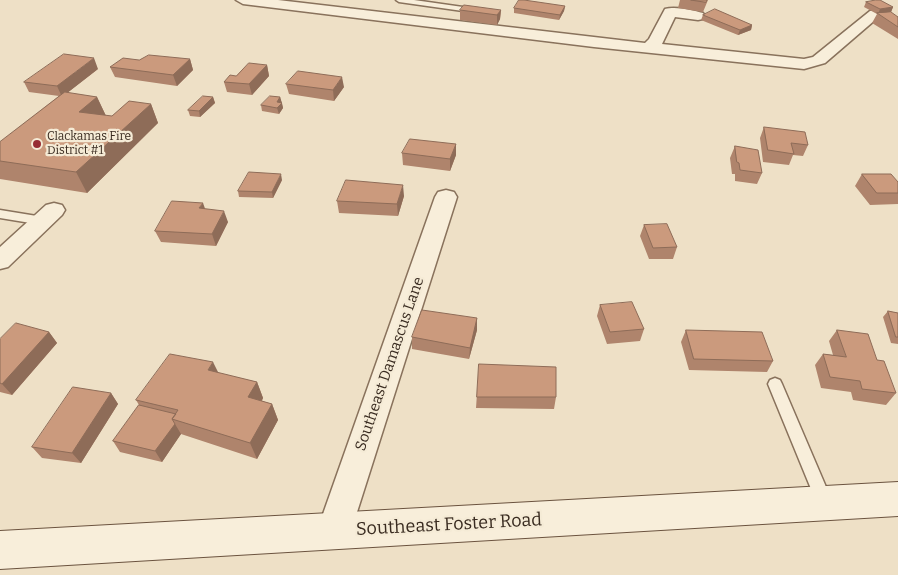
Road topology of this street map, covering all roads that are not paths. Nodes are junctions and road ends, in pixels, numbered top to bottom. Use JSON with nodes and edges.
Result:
{"nodes":[{"id":1,"x":243,"y":0,"type":"edge"},
{"id":2,"x":399,"y":0,"type":"edge"},
{"id":3,"x":486,"y":12,"type":"edge"},
{"id":4,"x":875,"y":14,"type":"edge"},
{"id":5,"x":698,"y":16,"type":"dead end"},
{"id":6,"x":648,"y":48,"type":"junction"},
{"id":7,"x":446,"y":197,"type":"dead end"},
{"id":8,"x":0,"y":214,"type":"edge"},
{"id":9,"x":49,"y":216,"type":"joint"},
{"id":10,"x":0,"y":261,"type":"edge"},
{"id":11,"x":775,"y":384,"type":"dead end"},
{"id":12,"x":898,"y":499,"type":"edge"},
{"id":13,"x":825,"y":504,"type":"junction"},
{"id":14,"x":334,"y":531,"type":"junction"},
{"id":15,"x":0,"y":550,"type":"edge"}],
"edges":[{"from":1,"to":6,"type":"street"},
{"from":2,"to":3,"type":"lane"},
{"from":4,"to":6,"type":"street"},
{"from":5,"to":6,"type":"street"},
{"from":7,"to":14,"type":"street","name":"Southeast Damascus Lane"},
{"from":8,"to":9,"type":"lane"},
{"from":9,"to":10,"type":"street"},
{"from":11,"to":13,"type":"lane"},
{"from":12,"to":13,"type":"main road","name":"Southeast Foster Road"},
{"from":13,"to":14,"type":"main road","name":"Southeast Foster Road"},
{"from":14,"to":15,"type":"main road","name":"Southeast Foster Road"}]}
